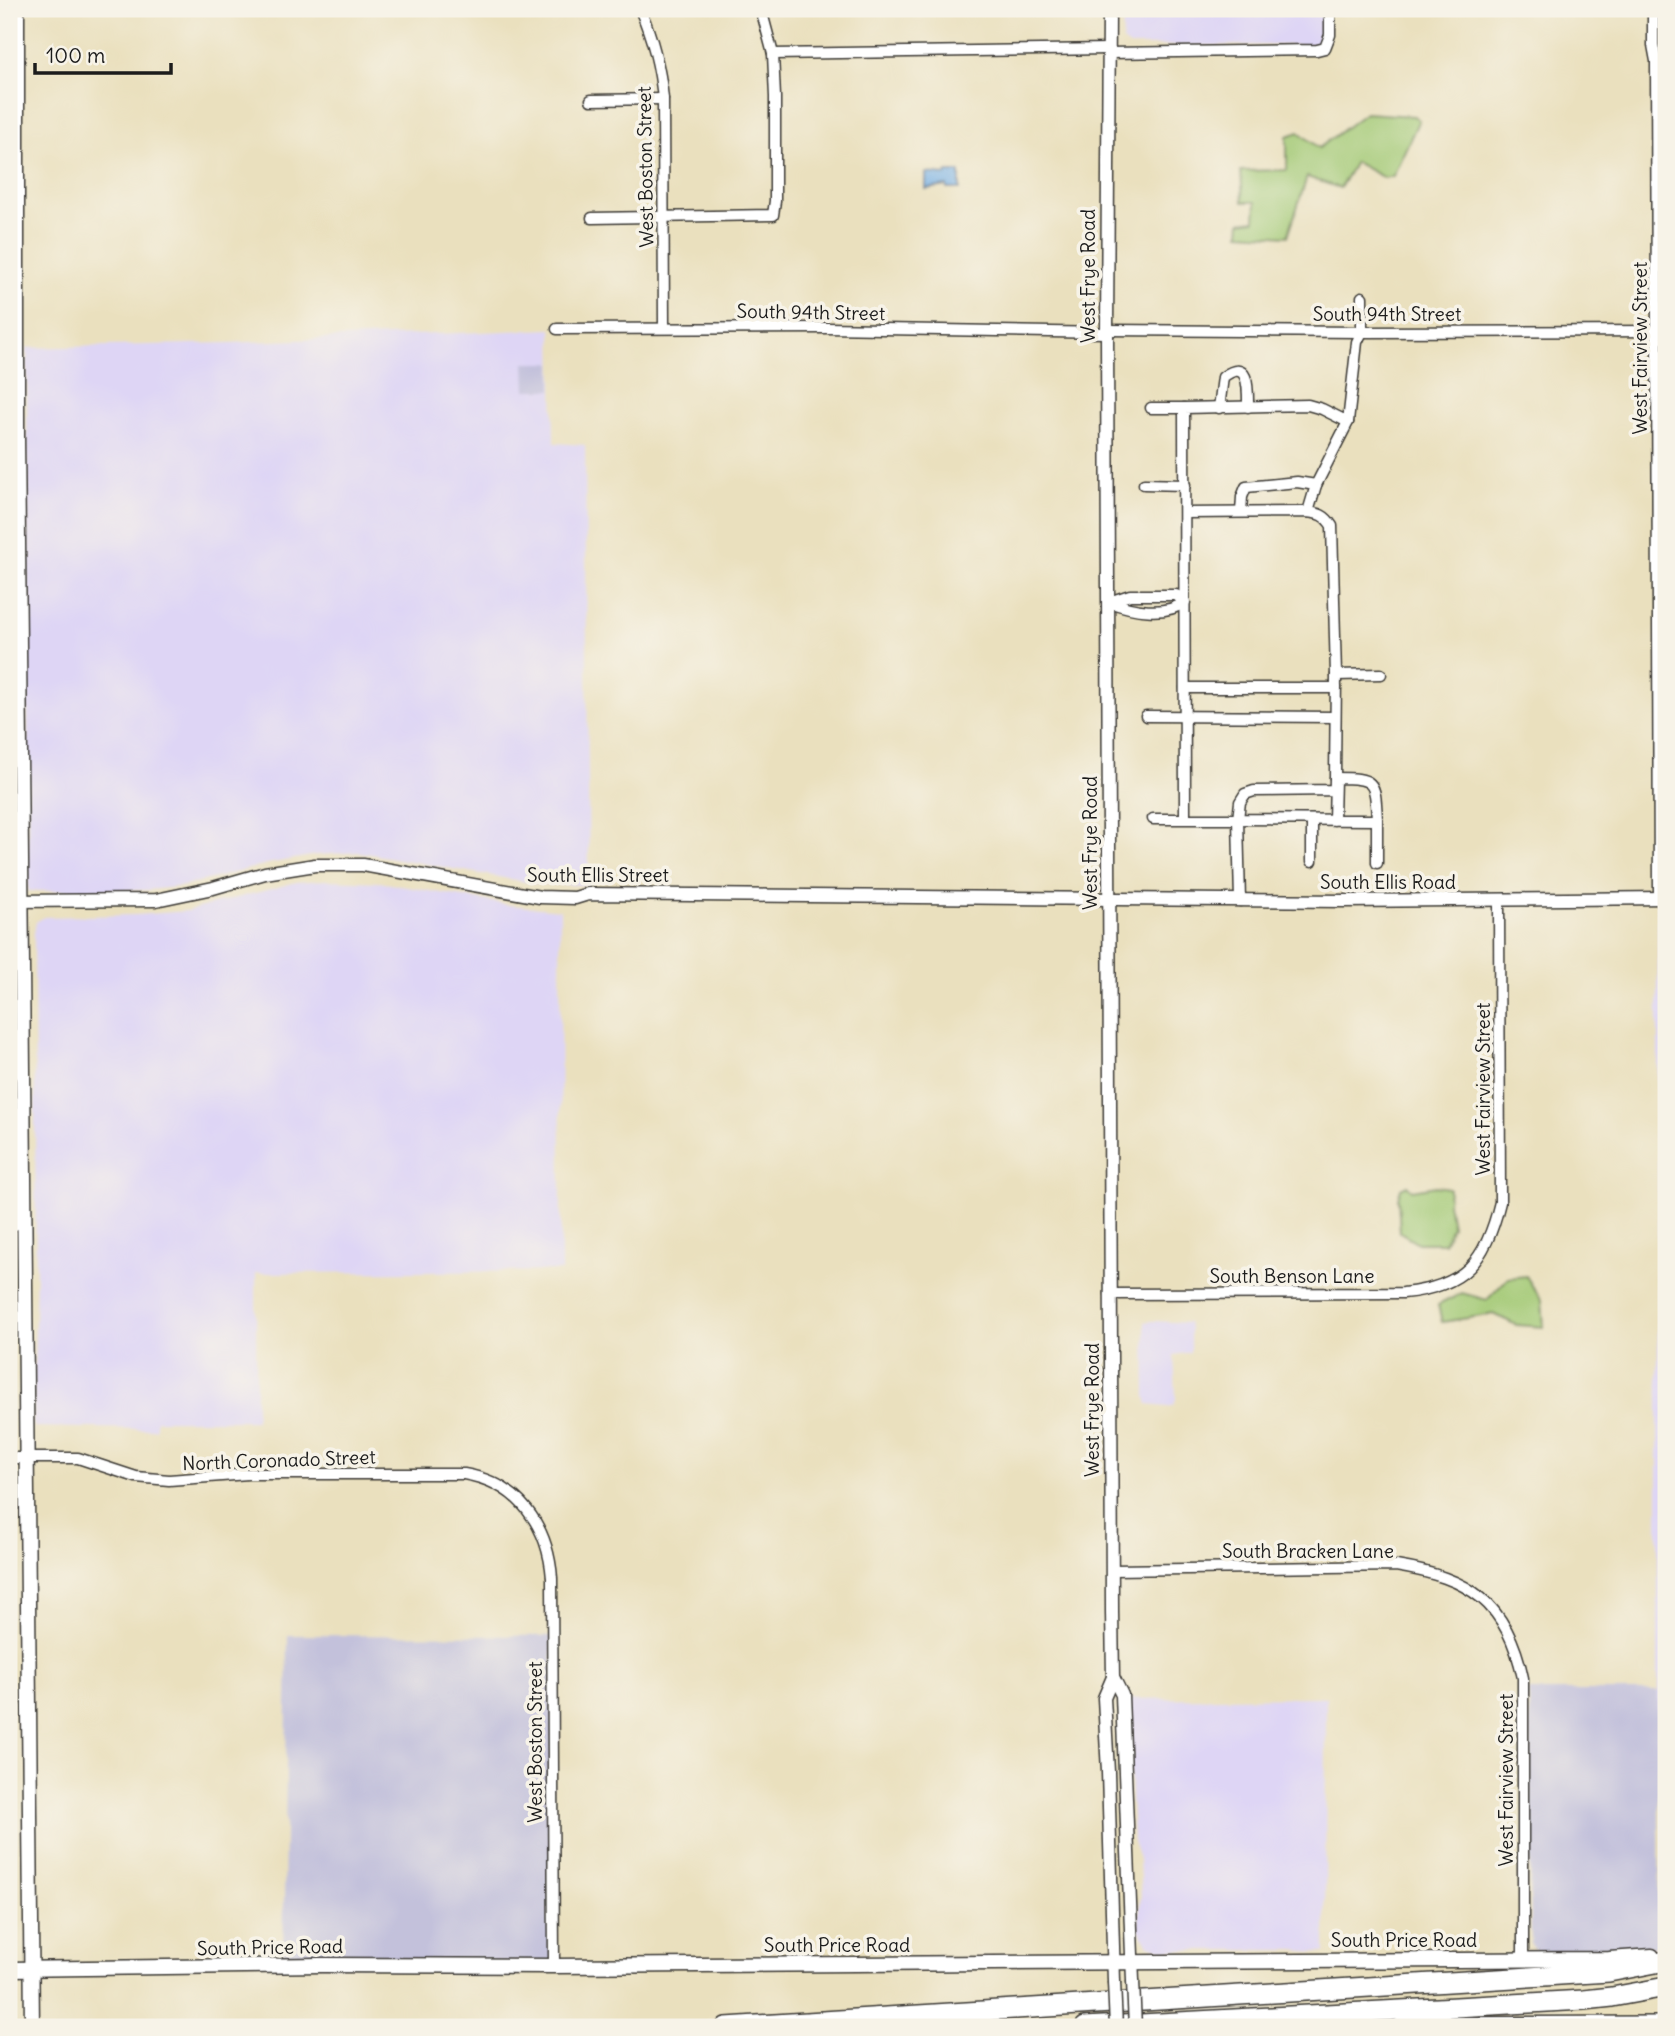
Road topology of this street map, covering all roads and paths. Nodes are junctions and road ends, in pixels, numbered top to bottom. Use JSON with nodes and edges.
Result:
{"nodes":[{"id":1,"x":17,"y":9,"type":"edge"},
{"id":2,"x":640,"y":9,"type":"edge"},
{"id":3,"x":761,"y":9,"type":"edge"},
{"id":4,"x":1109,"y":9,"type":"edge"},
{"id":5,"x":1330,"y":9,"type":"edge"},
{"id":6,"x":1653,"y":9,"type":"edge"},
{"id":7,"x":13,"y":51,"type":"edge"},
{"id":8,"x":1109,"y":51,"type":"junction"},
{"id":9,"x":773,"y":54,"type":"junction"},
{"id":10,"x":663,"y":99,"type":"junction"},
{"id":11,"x":591,"y":100,"type":"dead end"},
{"id":12,"x":592,"y":218,"type":"dead end"},
{"id":13,"x":663,"y":218,"type":"junction"},
{"id":14,"x":1362,"y":297,"type":"dead end"},
{"id":15,"x":664,"y":328,"type":"junction"},
{"id":16,"x":557,"y":329,"type":"dead end"},
{"id":17,"x":1107,"y":331,"type":"junction"},
{"id":18,"x":1661,"y":331,"type":"edge"},
{"id":19,"x":1362,"y":332,"type":"junction"},
{"id":20,"x":13,"y":342,"type":"edge"},
{"id":21,"x":1248,"y":407,"type":"junction"},
{"id":22,"x":1151,"y":408,"type":"dead end"},
{"id":23,"x":1184,"y":408,"type":"junction"},
{"id":24,"x":1219,"y":408,"type":"junction"},
{"id":25,"x":1348,"y":422,"type":"junction"},
{"id":26,"x":1144,"y":484,"type":"dead end"},
{"id":27,"x":1185,"y":485,"type":"junction"},
{"id":28,"x":1316,"y":485,"type":"junction"},
{"id":29,"x":1241,"y":512,"type":"junction"},
{"id":30,"x":1308,"y":512,"type":"junction"},
{"id":31,"x":1185,"y":513,"type":"junction"},
{"id":32,"x":1108,"y":602,"type":"junction"},
{"id":33,"x":1185,"y":602,"type":"junction"},
{"id":34,"x":1381,"y":674,"type":"dead end"},
{"id":35,"x":1336,"y":675,"type":"junction"},
{"id":36,"x":1185,"y":688,"type":"junction"},
{"id":37,"x":1336,"y":688,"type":"junction"},
{"id":38,"x":1146,"y":716,"type":"dead end"},
{"id":39,"x":1185,"y":717,"type":"junction"},
{"id":40,"x":1335,"y":718,"type":"junction"},
{"id":41,"x":1335,"y":778,"type":"junction"},
{"id":42,"x":1334,"y":790,"type":"junction"},
{"id":43,"x":1185,"y":818,"type":"junction"},
{"id":44,"x":1153,"y":819,"type":"dead end"},
{"id":45,"x":1238,"y":819,"type":"junction"},
{"id":46,"x":1312,"y":820,"type":"junction"},
{"id":47,"x":1334,"y":820,"type":"junction"},
{"id":48,"x":1377,"y":820,"type":"junction"},
{"id":49,"x":1312,"y":861,"type":"dead end"},
{"id":50,"x":1377,"y":863,"type":"dead end"},
{"id":51,"x":1662,"y":898,"type":"edge"},
{"id":52,"x":1110,"y":899,"type":"junction"},
{"id":53,"x":15,"y":901,"type":"edge"},
{"id":54,"x":1240,"y":901,"type":"junction"},
{"id":55,"x":1499,"y":901,"type":"junction"},
{"id":56,"x":9,"y":1193,"type":"edge"},
{"id":57,"x":23,"y":1260,"type":"junction"},
{"id":58,"x":1469,"y":1270,"type":"joint"},
{"id":59,"x":1110,"y":1294,"type":"junction"},
{"id":60,"x":9,"y":1458,"type":"edge"},
{"id":61,"x":25,"y":1458,"type":"junction"},
{"id":62,"x":537,"y":1521,"type":"joint"},
{"id":63,"x":1112,"y":1570,"type":"junction"},
{"id":64,"x":1493,"y":1608,"type":"joint"},
{"id":65,"x":1113,"y":1677,"type":"junction"},
{"id":66,"x":1111,"y":1842,"type":"junction"},
{"id":67,"x":1127,"y":1842,"type":"junction"},
{"id":68,"x":1523,"y":1958,"type":"junction"},
{"id":69,"x":1666,"y":1958,"type":"edge"},
{"id":70,"x":1114,"y":1961,"type":"junction"},
{"id":71,"x":1133,"y":1961,"type":"junction"},
{"id":72,"x":554,"y":1966,"type":"junction"},
{"id":73,"x":9,"y":1969,"type":"edge"},
{"id":74,"x":30,"y":1969,"type":"junction"},
{"id":75,"x":1666,"y":1987,"type":"edge"},
{"id":76,"x":1624,"y":2026,"type":"edge"},
{"id":77,"x":1666,"y":2026,"type":"edge"},
{"id":78,"x":32,"y":2027,"type":"edge"},
{"id":79,"x":726,"y":2027,"type":"edge"},
{"id":80,"x":1085,"y":2027,"type":"edge"},
{"id":81,"x":1116,"y":2027,"type":"edge"},
{"id":82,"x":1135,"y":2027,"type":"edge"},
{"id":83,"x":1402,"y":2027,"type":"edge"}],
"edges":[{"from":1,"to":7,"type":"main road"},
{"from":2,"to":10,"type":"street","name":"West Boston Street"},
{"from":3,"to":9,"type":"street"},
{"from":4,"to":8,"type":"street","name":"West Frye Road"},
{"from":5,"to":8,"type":"street"},
{"from":6,"to":18,"type":"street","name":"West Fairview Street"},
{"from":7,"to":20,"type":"main road"},
{"from":8,"to":9,"type":"street"},
{"from":8,"to":17,"type":"street","name":"West Frye Road"},
{"from":9,"to":13,"type":"street"},
{"from":10,"to":11,"type":"street"},
{"from":10,"to":13,"type":"street","name":"West Boston Street"},
{"from":12,"to":13,"type":"street"},
{"from":13,"to":15,"type":"street","name":"West Boston Street"},
{"from":14,"to":19,"type":"street"},
{"from":15,"to":16,"type":"street","name":"South 94th Street"},
{"from":15,"to":17,"type":"street","name":"South 94th Street"},
{"from":17,"to":19,"type":"street","name":"South 94th Street"},
{"from":17,"to":32,"type":"street","name":"West Frye Road"},
{"from":18,"to":19,"type":"street","name":"South 94th Street"},
{"from":18,"to":51,"type":"street","name":"West Fairview Street"},
{"from":19,"to":25,"type":"street"},
{"from":20,"to":53,"type":"main road"},
{"from":21,"to":24,"type":"street"},
{"from":21,"to":24,"type":"street"},
{"from":21,"to":25,"type":"street"},
{"from":22,"to":23,"type":"street"},
{"from":23,"to":24,"type":"street"},
{"from":23,"to":27,"type":"street"},
{"from":25,"to":28,"type":"street"},
{"from":26,"to":27,"type":"street"},
{"from":27,"to":31,"type":"street"},
{"from":28,"to":29,"type":"street"},
{"from":28,"to":30,"type":"street"},
{"from":29,"to":30,"type":"street"},
{"from":29,"to":31,"type":"street"},
{"from":30,"to":35,"type":"street"},
{"from":31,"to":33,"type":"street"},
{"from":32,"to":33,"type":"street"},
{"from":32,"to":52,"type":"street","name":"West Frye Road"},
{"from":33,"to":36,"type":"street"},
{"from":34,"to":35,"type":"street"},
{"from":35,"to":37,"type":"street"},
{"from":36,"to":37,"type":"street"},
{"from":36,"to":39,"type":"street"},
{"from":37,"to":40,"type":"street"},
{"from":38,"to":39,"type":"street"},
{"from":39,"to":40,"type":"street"},
{"from":39,"to":43,"type":"street"},
{"from":40,"to":41,"type":"street"},
{"from":41,"to":42,"type":"street"},
{"from":41,"to":48,"type":"street"},
{"from":42,"to":45,"type":"street"},
{"from":42,"to":47,"type":"street"},
{"from":43,"to":44,"type":"street"},
{"from":43,"to":45,"type":"street"},
{"from":45,"to":46,"type":"street"},
{"from":45,"to":54,"type":"street"},
{"from":46,"to":47,"type":"street"},
{"from":46,"to":49,"type":"street"},
{"from":47,"to":48,"type":"street"},
{"from":48,"to":50,"type":"street"},
{"from":51,"to":55,"type":"street","name":"South Ellis Road"},
{"from":52,"to":53,"type":"street","name":"South Ellis Street"},
{"from":52,"to":54,"type":"street","name":"South Ellis Road"},
{"from":52,"to":59,"type":"street","name":"West Frye Road"},
{"from":53,"to":57,"type":"main road"},
{"from":54,"to":55,"type":"street","name":"South Ellis Road"},
{"from":55,"to":58,"type":"street","name":"West Fairview Street"},
{"from":56,"to":57,"type":"main road"},
{"from":57,"to":61,"type":"main road"},
{"from":58,"to":59,"type":"street","name":"South Benson Lane"},
{"from":59,"to":63,"type":"street","name":"West Frye Road"},
{"from":60,"to":61,"type":"street","name":"North Coronado Street"},
{"from":61,"to":62,"type":"street","name":"North Coronado Street"},
{"from":61,"to":74,"type":"main road"},
{"from":62,"to":72,"type":"street","name":"West Boston Street"},
{"from":63,"to":64,"type":"street","name":"South Bracken Lane"},
{"from":63,"to":65,"type":"street","name":"West Frye Road"},
{"from":64,"to":68,"type":"street","name":"West Fairview Street"},
{"from":65,"to":66,"type":"street","name":"West Frye Road"},
{"from":65,"to":67,"type":"street","name":"West Frye Road"},
{"from":66,"to":67,"type":"street"},
{"from":66,"to":70,"type":"street","name":"West Frye Road"},
{"from":67,"to":71,"type":"street","name":"West Frye Road"},
{"from":68,"to":69,"type":"main road","name":"South Price Road"},
{"from":68,"to":71,"type":"main road","name":"South Price Road"},
{"from":69,"to":79,"type":"highway"},
{"from":70,"to":71,"type":"main road","name":"South Price Road"},
{"from":70,"to":72,"type":"main road","name":"South Price Road"},
{"from":70,"to":81,"type":"street","name":"West Frye Road","bridge":true},
{"from":71,"to":82,"type":"street","name":"West Frye Road","bridge":true},
{"from":72,"to":74,"type":"main road","name":"South Price Road"},
{"from":73,"to":74,"type":"main road","name":"South Price Road"},
{"from":74,"to":78,"type":"main road"},
{"from":75,"to":80,"type":"highway"},
{"from":76,"to":77,"type":"highway"},
{"from":76,"to":83,"type":"highway"}]}
